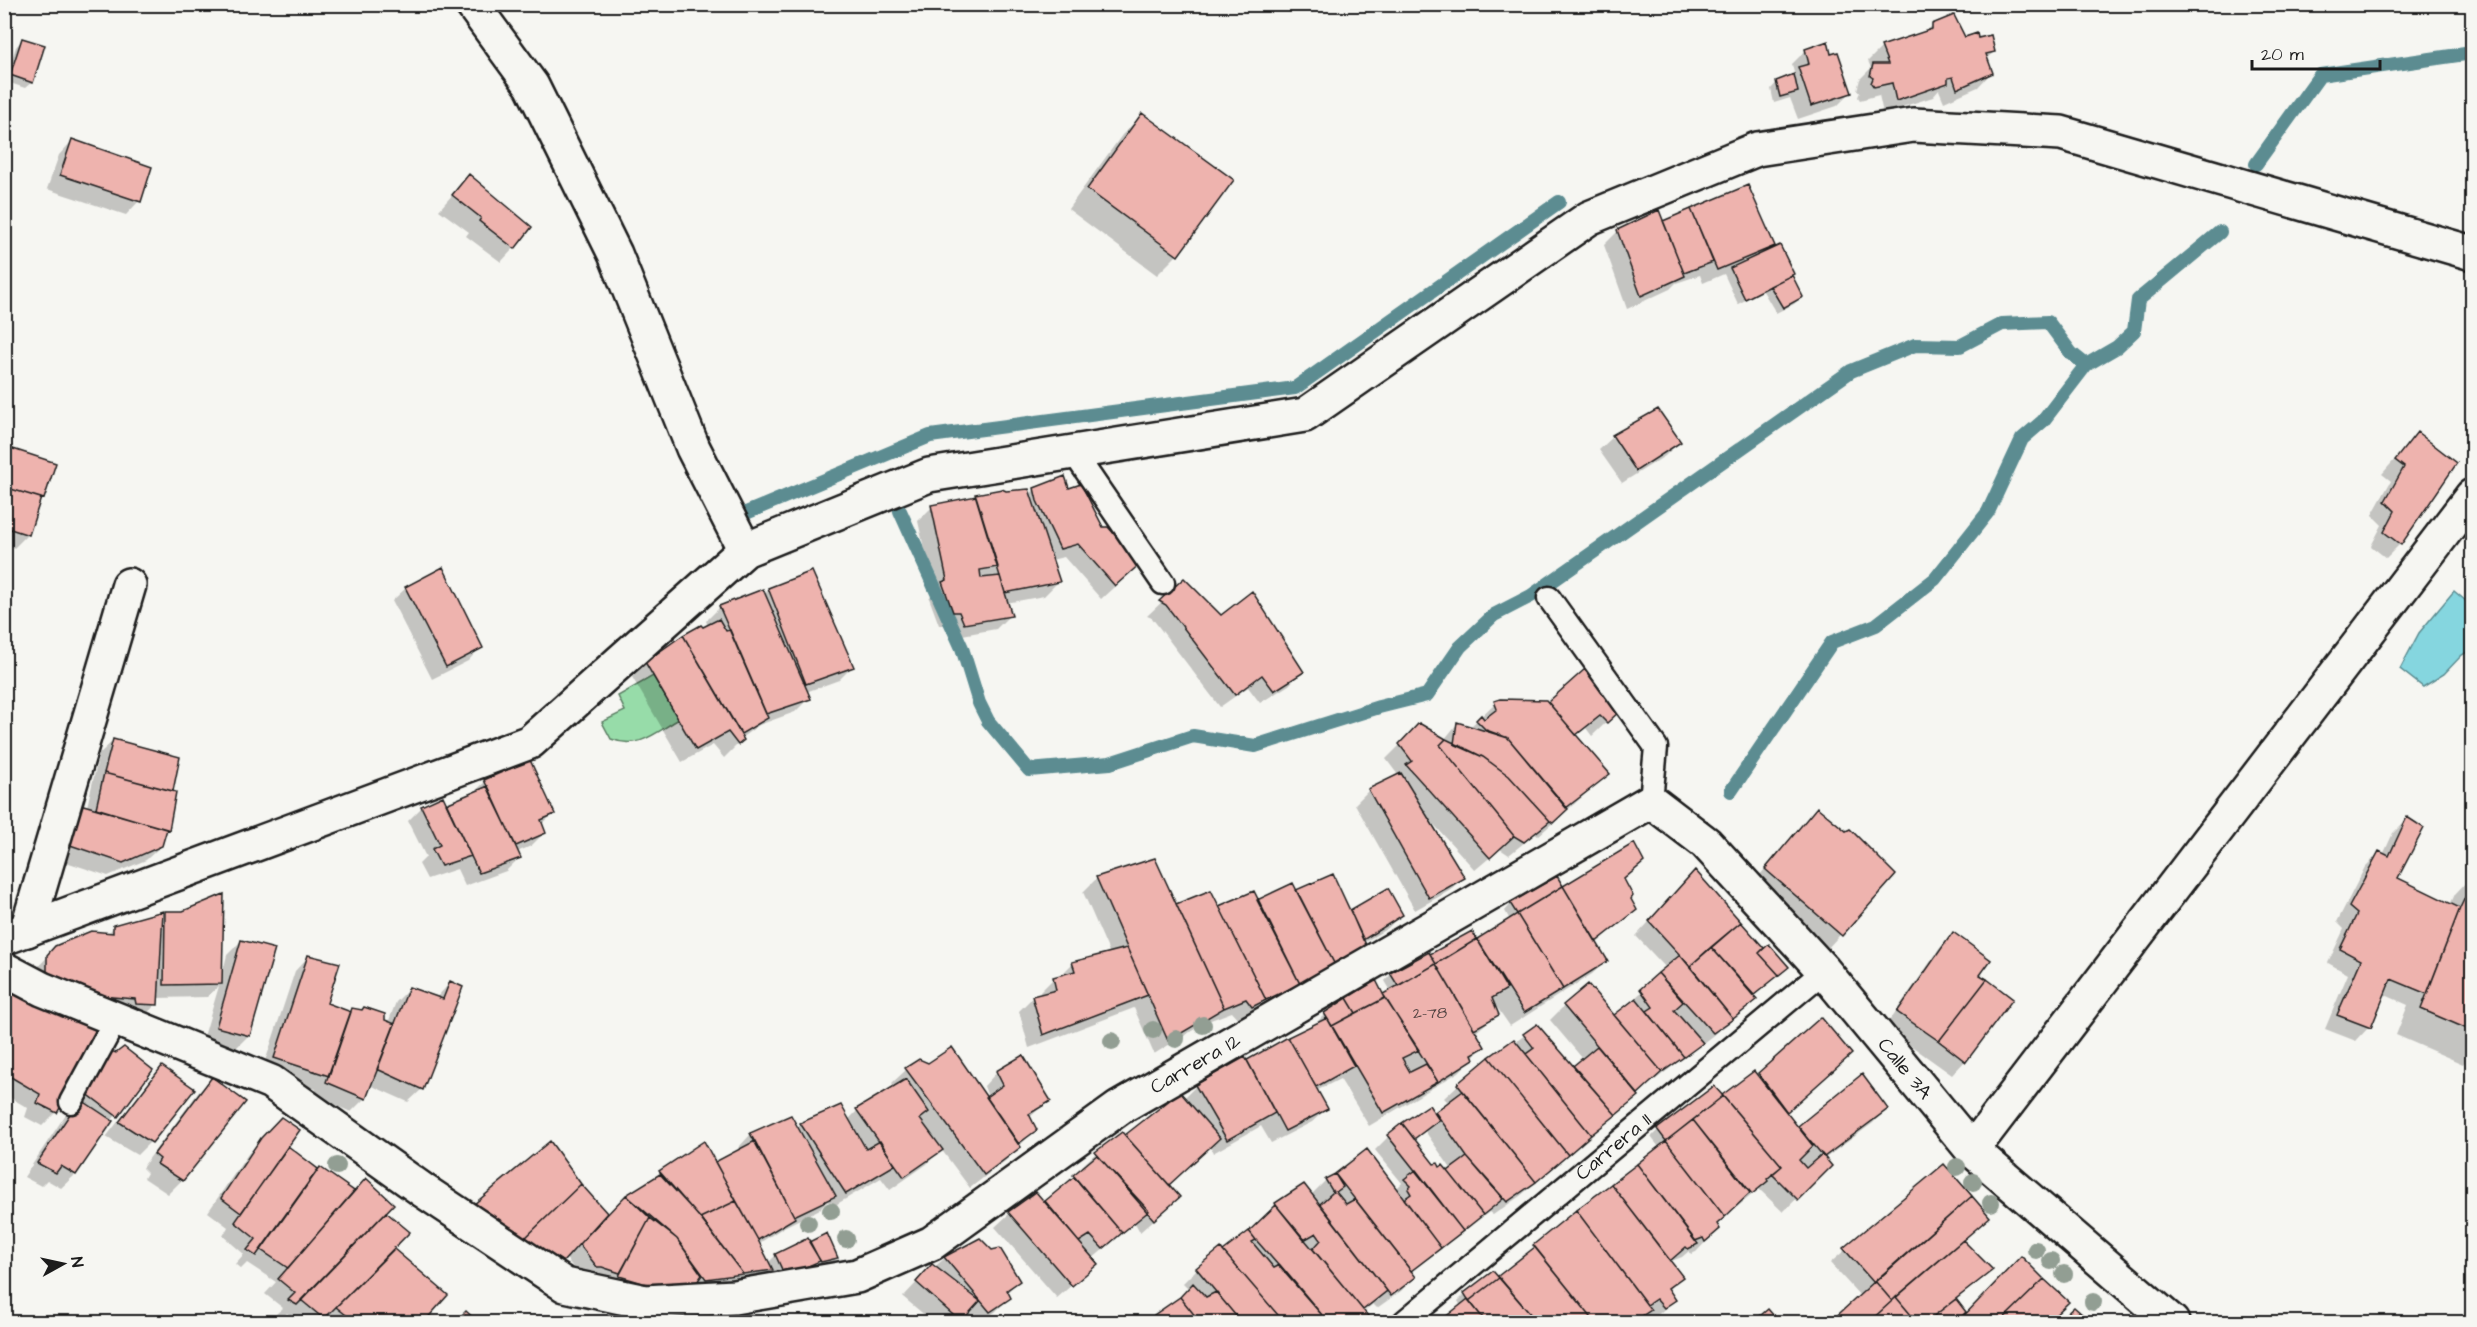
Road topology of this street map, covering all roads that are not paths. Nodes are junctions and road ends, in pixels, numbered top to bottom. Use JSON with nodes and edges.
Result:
{"nodes":[{"id":1,"x":472,"y":4,"type":"edge"},
{"id":2,"x":2472,"y":253,"type":"edge"},
{"id":3,"x":1074,"y":453,"type":"junction"},
{"id":4,"x":2472,"y":496,"type":"edge"},
{"id":5,"x":745,"y":550,"type":"junction"},
{"id":6,"x":1163,"y":583,"type":"dead end"},
{"id":7,"x":129,"y":585,"type":"dead end"},
{"id":8,"x":1549,"y":598,"type":"dead end"},
{"id":9,"x":1651,"y":801,"type":"junction"},
{"id":10,"x":16,"y":934,"type":"edge"},
{"id":11,"x":4,"y":969,"type":"edge"},
{"id":12,"x":1824,"y":971,"type":"junction"},
{"id":13,"x":116,"y":1018,"type":"junction"},
{"id":14,"x":71,"y":1102,"type":"dead end"},
{"id":15,"x":1972,"y":1150,"type":"junction"},
{"id":16,"x":734,"y":1297,"type":"junction"},
{"id":17,"x":715,"y":1323,"type":"edge"},
{"id":18,"x":1404,"y":1323,"type":"edge"},
{"id":19,"x":2172,"y":1323,"type":"edge"}],
"edges":[{"from":1,"to":5,"type":"street"},
{"from":2,"to":3,"type":"street"},
{"from":3,"to":5,"type":"street"},
{"from":3,"to":6,"type":"lane"},
{"from":4,"to":15,"type":"street"},
{"from":5,"to":10,"type":"street"},
{"from":7,"to":10,"type":"street"},
{"from":8,"to":9,"type":"lane"},
{"from":9,"to":12,"type":"street","name":"Calle 3A"},
{"from":9,"to":16,"type":"street","name":"Carrera 12"},
{"from":11,"to":13,"type":"street","name":"Carrera 12"},
{"from":12,"to":15,"type":"street","name":"Calle 3A"},
{"from":12,"to":18,"type":"lane","name":"Carrera 11"},
{"from":13,"to":14,"type":"lane"},
{"from":13,"to":16,"type":"street","name":"Carrera 12"},
{"from":15,"to":19,"type":"street","name":"Calle 3A"},
{"from":16,"to":17,"type":"street"}]}
